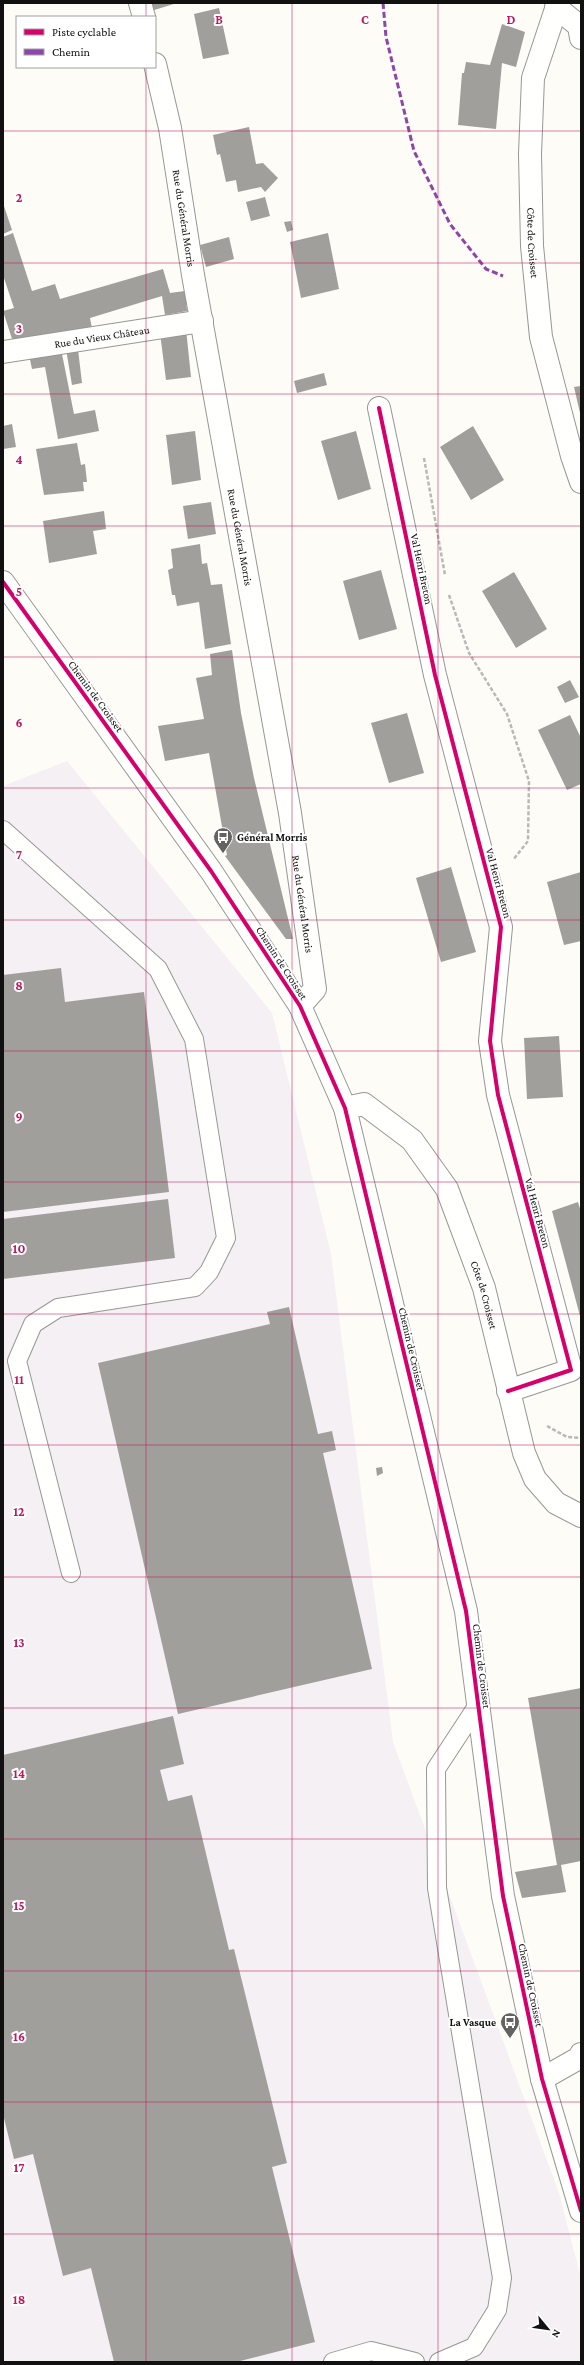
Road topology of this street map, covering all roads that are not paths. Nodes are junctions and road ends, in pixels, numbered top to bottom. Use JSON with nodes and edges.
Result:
{"nodes":[{"id":1,"x":140,"y":3,"type":"edge"},
{"id":2,"x":557,"y":5,"type":"edge"},
{"id":3,"x":144,"y":16,"type":"edge"},
{"id":4,"x":581,"y":38,"type":"edge"},
{"id":5,"x":156,"y":68,"type":"edge"},
{"id":6,"x":202,"y":321,"type":"junction"},
{"id":7,"x":3,"y":352,"type":"edge"},
{"id":8,"x":378,"y":408,"type":"dead end"},
{"id":9,"x":581,"y":482,"type":"edge"},
{"id":10,"x":3,"y":582,"type":"edge"},
{"id":11,"x":3,"y":830,"type":"edge"},
{"id":12,"x":300,"y":1006,"type":"junction"},
{"id":13,"x":345,"y":1108,"type":"junction"},
{"id":14,"x":508,"y":1391,"type":"junction"},
{"id":15,"x":581,"y":1516,"type":"edge"},
{"id":16,"x":71,"y":1573,"type":"dead end"},
{"id":17,"x":478,"y":1705,"type":"junction"},
{"id":18,"x":581,"y":2054,"type":"edge"},
{"id":19,"x":542,"y":2079,"type":"junction"},
{"id":20,"x":581,"y":2211,"type":"edge"},
{"id":21,"x":333,"y":2362,"type":"edge"},
{"id":22,"x":414,"y":2362,"type":"edge"},
{"id":23,"x":439,"y":2362,"type":"edge"}],
"edges":[{"from":1,"to":3,"type":"street"},
{"from":2,"to":4,"type":"street"},
{"from":2,"to":9,"type":"street","name":"Côte de Croisset"},
{"from":5,"to":6,"type":"street","name":"Rue du Général Morris"},
{"from":6,"to":7,"type":"street","name":"Rue du Vieux Château"},
{"from":6,"to":12,"type":"street","name":"Rue du Général Morris"},
{"from":8,"to":14,"type":"street","name":"Val Henri Breton"},
{"from":10,"to":12,"type":"street","name":"Chemin de Croisset"},
{"from":11,"to":16,"type":"lane"},
{"from":12,"to":13,"type":"street","name":"Chemin de Croisset"},
{"from":13,"to":14,"type":"street","name":"Côte de Croisset"},
{"from":13,"to":17,"type":"street","name":"Chemin de Croisset"},
{"from":14,"to":15,"type":"street","name":"Côte de Croisset"},
{"from":17,"to":19,"type":"street","name":"Chemin de Croisset"},
{"from":17,"to":23,"type":"lane"},
{"from":18,"to":19,"type":"street"},
{"from":19,"to":20,"type":"street","name":"Chemin de Croisset"},
{"from":21,"to":22,"type":"lane"}]}
